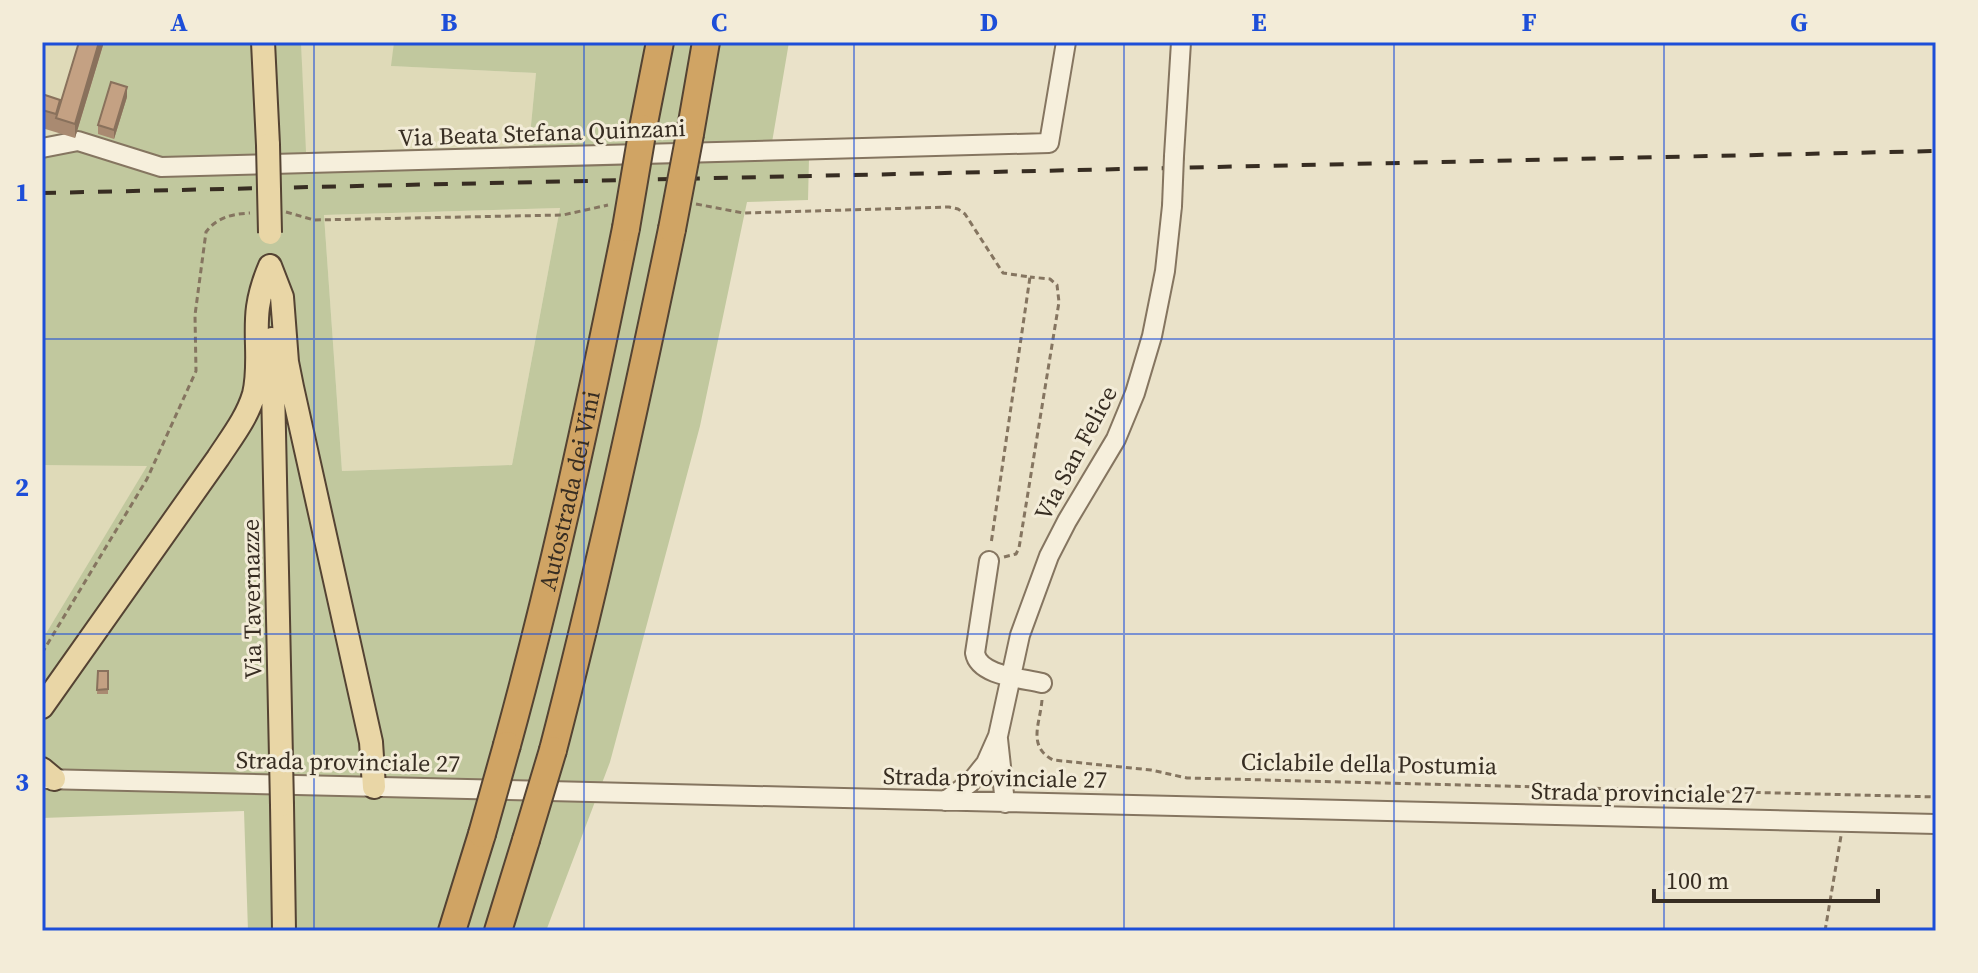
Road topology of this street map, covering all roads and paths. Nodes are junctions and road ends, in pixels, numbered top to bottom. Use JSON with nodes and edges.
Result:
{"nodes":[{"id":1,"x":263,"y":42,"type":"edge"},
{"id":2,"x":660,"y":42,"type":"edge"},
{"id":3,"x":706,"y":42,"type":"edge"},
{"id":4,"x":1066,"y":42,"type":"edge"},
{"id":5,"x":1181,"y":42,"type":"edge"},
{"id":6,"x":42,"y":148,"type":"edge"},
{"id":7,"x":270,"y":266,"type":"junction"},
{"id":8,"x":1030,"y":277,"type":"dead end"},
{"id":9,"x":989,"y":561,"type":"joint"},
{"id":10,"x":1010,"y":676,"type":"junction"},
{"id":11,"x":1042,"y":689,"type":"joint"},
{"id":12,"x":42,"y":707,"type":"edge"},
{"id":13,"x":998,"y":736,"type":"junction"},
{"id":14,"x":46,"y":776,"type":"edge"},
{"id":15,"x":374,"y":787,"type":"junction"},
{"id":16,"x":1936,"y":797,"type":"edge"},
{"id":17,"x":945,"y":801,"type":"junction"},
{"id":18,"x":1005,"y":803,"type":"junction"},
{"id":19,"x":1843,"y":822,"type":"junction"},
{"id":20,"x":1936,"y":824,"type":"edge"},
{"id":21,"x":284,"y":931,"type":"edge"},
{"id":22,"x":452,"y":931,"type":"edge"},
{"id":23,"x":498,"y":931,"type":"edge"},
{"id":24,"x":1825,"y":931,"type":"edge"}],
"edges":[{"from":1,"to":7,"type":"main road","name":"Via Tavernazze","bridge":true},
{"from":2,"to":22,"type":"highway","name":"Autostrada dei Vini","bridge":true},
{"from":3,"to":23,"type":"highway","name":"Autostrada dei Vini","bridge":true},
{"from":4,"to":6,"type":"street","name":"Via Beata Stefana Quinzani"},
{"from":5,"to":10,"type":"street","name":"Via San Felice","bridge":true},
{"from":7,"to":12,"type":"main road"},
{"from":7,"to":15,"type":"main road"},
{"from":7,"to":21,"type":"main road","name":"Via Tavernazze","bridge":true},
{"from":8,"to":9,"type":"path"},
{"from":9,"to":10,"type":"street"},
{"from":10,"to":11,"type":"street"},
{"from":10,"to":13,"type":"street","name":"Via San Felice"},
{"from":11,"to":16,"type":"path","name":"Ciclabile della Postumia"},
{"from":13,"to":17,"type":"street"},
{"from":13,"to":18,"type":"street"},
{"from":14,"to":15,"type":"street","name":"Strada provinciale 27"},
{"from":15,"to":17,"type":"street","name":"Strada provinciale 27"},
{"from":17,"to":18,"type":"street","name":"Strada provinciale 27"},
{"from":18,"to":19,"type":"street","name":"Strada provinciale 27"},
{"from":19,"to":20,"type":"street","name":"Strada provinciale 27"},
{"from":19,"to":24,"type":"path"}]}
